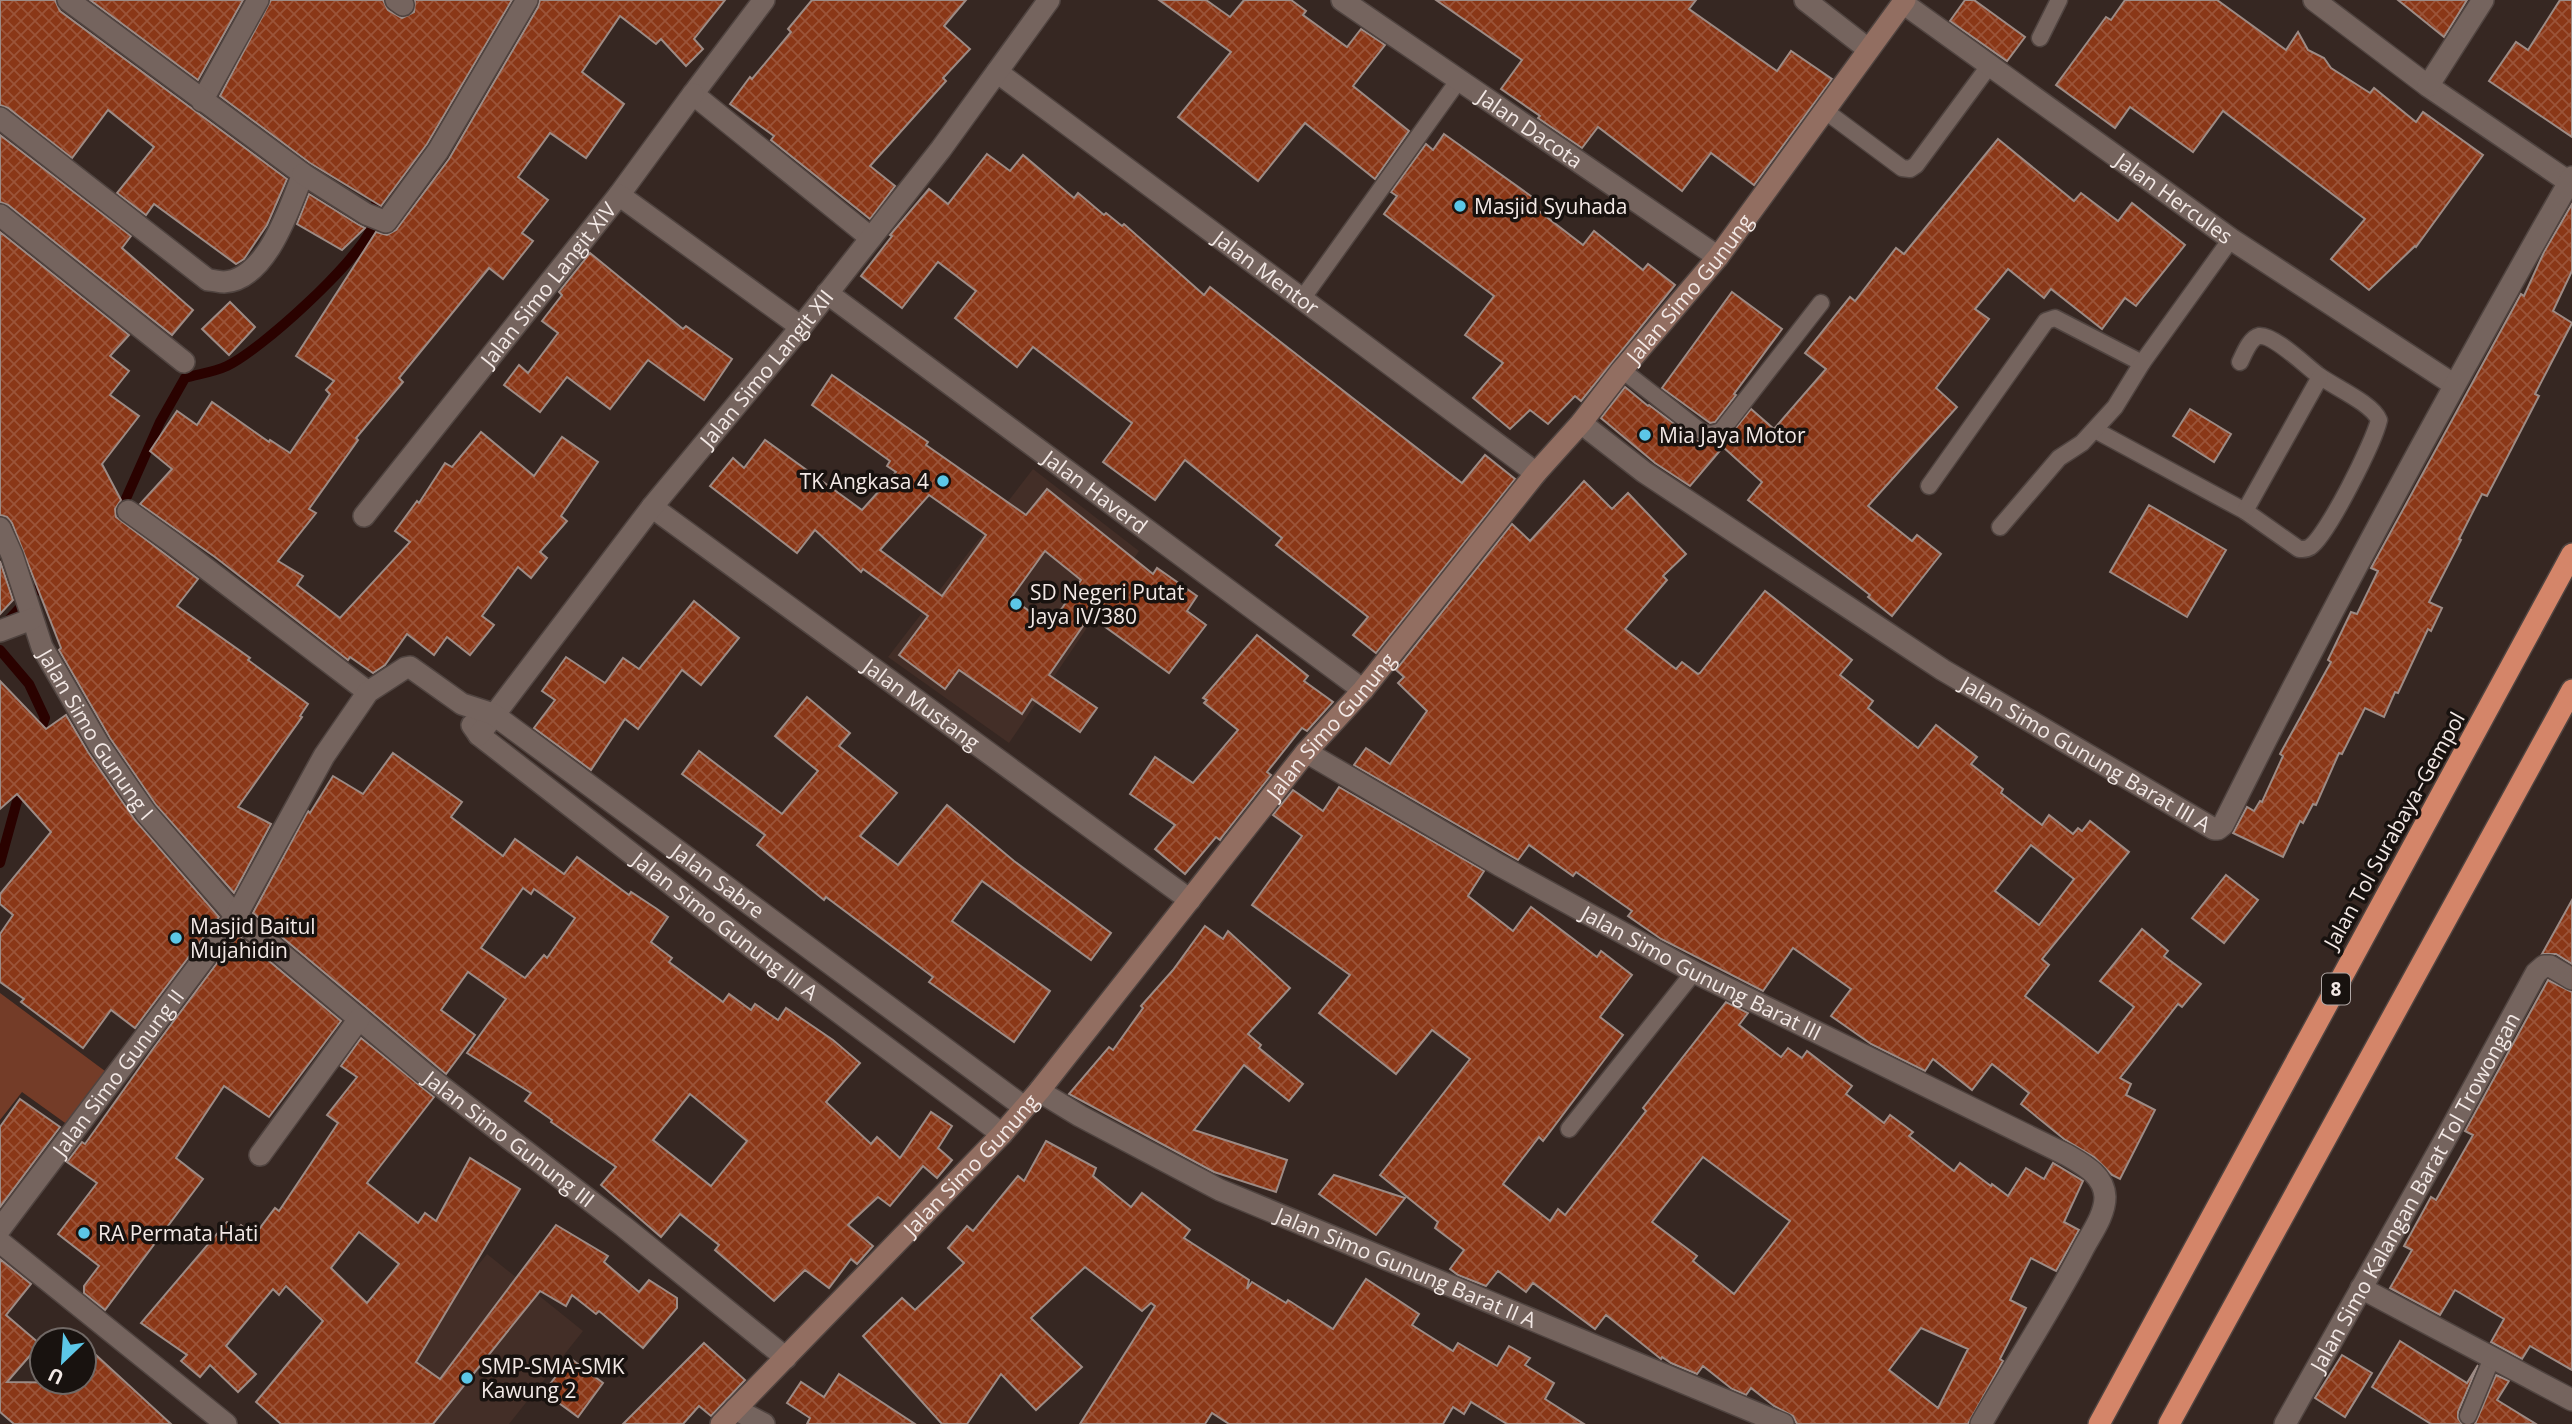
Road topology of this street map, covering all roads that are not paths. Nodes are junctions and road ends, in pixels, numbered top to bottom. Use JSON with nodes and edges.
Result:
{"nodes":[{"id":1,"x":68,"y":0,"type":"edge"},
{"id":2,"x":258,"y":0,"type":"edge"},
{"id":3,"x":527,"y":0,"type":"edge"},
{"id":4,"x":764,"y":0,"type":"edge"},
{"id":5,"x":1049,"y":0,"type":"edge"},
{"id":6,"x":1342,"y":0,"type":"edge"},
{"id":7,"x":1805,"y":0,"type":"edge"},
{"id":8,"x":2059,"y":0,"type":"edge"},
{"id":9,"x":2314,"y":0,"type":"edge"},
{"id":10,"x":2483,"y":0,"type":"edge"},
{"id":11,"x":1904,"y":1,"type":"edge"},
{"id":12,"x":2040,"y":38,"type":"dead end"},
{"id":13,"x":1868,"y":49,"type":"junction"},
{"id":14,"x":1989,"y":66,"type":"junction"},
{"id":15,"x":997,"y":72,"type":"junction"},
{"id":16,"x":1458,"y":81,"type":"junction"},
{"id":17,"x":2428,"y":86,"type":"junction"},
{"id":18,"x":693,"y":94,"type":"junction"},
{"id":19,"x":202,"y":101,"type":"junction"},
{"id":20,"x":1824,"y":110,"type":"junction"},
{"id":21,"x":0,"y":118,"type":"edge"},
{"id":22,"x":303,"y":174,"type":"junction"},
{"id":23,"x":2570,"y":180,"type":"edge"},
{"id":24,"x":619,"y":195,"type":"junction"},
{"id":25,"x":0,"y":215,"type":"edge"},
{"id":26,"x":871,"y":238,"type":"junction"},
{"id":27,"x":2231,"y":239,"type":"junction"},
{"id":28,"x":1718,"y":257,"type":"junction"},
{"id":29,"x":827,"y":293,"type":"junction"},
{"id":30,"x":1302,"y":299,"type":"junction"},
{"id":31,"x":1821,"y":303,"type":"dead end"},
{"id":32,"x":801,"y":327,"type":"junction"},
{"id":33,"x":184,"y":362,"type":"dead end"},
{"id":34,"x":2240,"y":362,"type":"dead end"},
{"id":35,"x":2142,"y":363,"type":"junction"},
{"id":36,"x":1622,"y":370,"type":"junction"},
{"id":37,"x":2320,"y":377,"type":"junction"},
{"id":38,"x":2453,"y":384,"type":"junction"},
{"id":39,"x":1581,"y":423,"type":"junction"},
{"id":40,"x":2095,"y":430,"type":"junction"},
{"id":41,"x":1536,"y":473,"type":"junction"},
{"id":42,"x":1929,"y":485,"type":"dead end"},
{"id":43,"x":652,"y":507,"type":"junction"},
{"id":44,"x":2245,"y":511,"type":"junction"},
{"id":45,"x":128,"y":512,"type":"dead end"},
{"id":46,"x":364,"y":516,"type":"dead end"},
{"id":47,"x":2000,"y":527,"type":"dead end"},
{"id":48,"x":0,"y":528,"type":"edge"},
{"id":49,"x":2572,"y":554,"type":"edge"},
{"id":50,"x":29,"y":607,"type":"junction"},
{"id":51,"x":5,"y":629,"type":"edge"},
{"id":52,"x":1363,"y":690,"type":"junction"},
{"id":53,"x":2572,"y":690,"type":"edge"},
{"id":54,"x":368,"y":692,"type":"junction"},
{"id":55,"x":462,"y":704,"type":"junction"},
{"id":56,"x":493,"y":714,"type":"junction"},
{"id":57,"x":479,"y":735,"type":"junction"},
{"id":58,"x":1306,"y":752,"type":"junction"},
{"id":59,"x":1190,"y":900,"type":"junction"},
{"id":60,"x":236,"y":916,"type":"junction"},
{"id":61,"x":1695,"y":972,"type":"junction"},
{"id":62,"x":2572,"y":979,"type":"edge"},
{"id":63,"x":359,"y":1019,"type":"junction"},
{"id":64,"x":1039,"y":1091,"type":"junction"},
{"id":65,"x":1024,"y":1108,"type":"junction"},
{"id":66,"x":1569,"y":1129,"type":"dead end"},
{"id":67,"x":1002,"y":1134,"type":"junction"},
{"id":68,"x":260,"y":1155,"type":"dead end"},
{"id":69,"x":4,"y":1216,"type":"edge"},
{"id":70,"x":0,"y":1242,"type":"edge"},
{"id":71,"x":2361,"y":1288,"type":"junction"},
{"id":72,"x":786,"y":1358,"type":"junction"},
{"id":73,"x":2492,"y":1358,"type":"junction"},
{"id":74,"x":2572,"y":1401,"type":"edge"},
{"id":75,"x":2468,"y":1416,"type":"dead end"},
{"id":76,"x":728,"y":1417,"type":"edge"},
{"id":77,"x":226,"y":1424,"type":"edge"},
{"id":78,"x":764,"y":1424,"type":"edge"},
{"id":79,"x":1783,"y":1424,"type":"edge"},
{"id":80,"x":1981,"y":1424,"type":"edge"},
{"id":81,"x":2099,"y":1424,"type":"edge"},
{"id":82,"x":2169,"y":1424,"type":"edge"},
{"id":83,"x":2285,"y":1424,"type":"edge"}],
"edges":[{"from":1,"to":19,"type":"street"},
{"from":2,"to":19,"type":"street"},
{"from":3,"to":22,"type":"street"},
{"from":4,"to":18,"type":"street"},
{"from":5,"to":15,"type":"street","name":"Jalan Simo Langit XII"},
{"from":6,"to":16,"type":"street","name":"Jalan Dacota"},
{"from":7,"to":13,"type":"street"},
{"from":8,"to":12,"type":"lane"},
{"from":9,"to":17,"type":"street"},
{"from":10,"to":17,"type":"street"},
{"from":11,"to":13,"type":"main road","name":"Jalan Simo Gunung"},
{"from":11,"to":14,"type":"street","name":"Jalan Hercules"},
{"from":13,"to":20,"type":"main road","name":"Jalan Simo Gunung"},
{"from":14,"to":20,"type":"lane"},
{"from":14,"to":27,"type":"street","name":"Jalan Hercules"},
{"from":15,"to":26,"type":"street","name":"Jalan Simo Langit XII"},
{"from":15,"to":30,"type":"street","name":"Jalan Mentor"},
{"from":16,"to":28,"type":"street","name":"Jalan Dacota"},
{"from":16,"to":30,"type":"lane"},
{"from":17,"to":23,"type":"street"},
{"from":18,"to":24,"type":"street"},
{"from":18,"to":26,"type":"street"},
{"from":19,"to":22,"type":"street"},
{"from":20,"to":28,"type":"main road","name":"Jalan Simo Gunung"},
{"from":21,"to":22,"type":"street"},
{"from":23,"to":38,"type":"street","name":"Jalan Simo Gunung Barat III A"},
{"from":24,"to":32,"type":"street","name":"Jalan Simo Langit XIV"},
{"from":24,"to":46,"type":"street","name":"Jalan Simo Langit XIV"},
{"from":25,"to":33,"type":"street"},
{"from":26,"to":29,"type":"street","name":"Jalan Simo Langit XII"},
{"from":27,"to":35,"type":"lane"},
{"from":27,"to":38,"type":"street","name":"Jalan Hercules"},
{"from":28,"to":36,"type":"main road","name":"Jalan Simo Gunung"},
{"from":29,"to":32,"type":"street","name":"Jalan Simo Langit XII"},
{"from":29,"to":52,"type":"street","name":"Jalan Haverd"},
{"from":30,"to":41,"type":"street","name":"Jalan Mentor"},
{"from":31,"to":36,"type":"lane"},
{"from":32,"to":43,"type":"street","name":"Jalan Simo Langit XII"},
{"from":34,"to":37,"type":"lane"},
{"from":35,"to":40,"type":"lane"},
{"from":35,"to":42,"type":"lane"},
{"from":36,"to":39,"type":"main road","name":"Jalan Simo Gunung"},
{"from":37,"to":44,"type":"lane"},
{"from":37,"to":44,"type":"lane"},
{"from":38,"to":39,"type":"street","name":"Jalan Simo Gunung Barat III A"},
{"from":39,"to":41,"type":"main road","name":"Jalan Simo Gunung"},
{"from":40,"to":44,"type":"lane"},
{"from":40,"to":47,"type":"lane"},
{"from":41,"to":52,"type":"main road","name":"Jalan Simo Gunung"},
{"from":43,"to":56,"type":"street","name":"Jalan Simo Langit XII"},
{"from":43,"to":59,"type":"street","name":"Jalan Mustang"},
{"from":45,"to":54,"type":"street"},
{"from":48,"to":50,"type":"street","name":"Jalan Simo Gunung I"},
{"from":49,"to":81,"type":"highway","name":"Jalan Tol Surabaya–Gempol","number":"8"},
{"from":50,"to":51,"type":"street"},
{"from":50,"to":60,"type":"street","name":"Jalan Simo Gunung I"},
{"from":52,"to":58,"type":"main road","name":"Jalan Simo Gunung"},
{"from":53,"to":82,"type":"highway"},
{"from":54,"to":55,"type":"street","name":"Jalan Sabre"},
{"from":54,"to":60,"type":"street","name":"Jalan Simo Gunung II"},
{"from":55,"to":56,"type":"street","name":"Jalan Sabre"},
{"from":55,"to":57,"type":"street","name":"Jalan Simo Gunung III A"},
{"from":56,"to":57,"type":"street","name":"Jalan Simo Langit XII"},
{"from":56,"to":65,"type":"street","name":"Jalan Sabre"},
{"from":57,"to":67,"type":"street","name":"Jalan Simo Gunung III A"},
{"from":58,"to":59,"type":"main road","name":"Jalan Simo Gunung"},
{"from":58,"to":61,"type":"street","name":"Jalan Simo Gunung Barat III"},
{"from":59,"to":64,"type":"main road","name":"Jalan Simo Gunung"},
{"from":60,"to":63,"type":"street","name":"Jalan Simo Gunung III"},
{"from":60,"to":69,"type":"street","name":"Jalan Simo Gunung II"},
{"from":61,"to":66,"type":"lane"},
{"from":61,"to":80,"type":"street","name":"Jalan Simo Gunung Barat III"},
{"from":62,"to":71,"type":"street","name":"Jalan Simo Kalangan Barat Tol Trowongan"},
{"from":63,"to":68,"type":"street"},
{"from":63,"to":72,"type":"street","name":"Jalan Simo Gunung III"},
{"from":64,"to":65,"type":"main road","name":"Jalan Simo Gunung"},
{"from":64,"to":79,"type":"street","name":"Jalan Simo Gunung Barat II A"},
{"from":65,"to":67,"type":"main road","name":"Jalan Simo Gunung"},
{"from":67,"to":72,"type":"main road","name":"Jalan Simo Gunung"},
{"from":70,"to":77,"type":"street"},
{"from":71,"to":73,"type":"street"},
{"from":71,"to":83,"type":"street","name":"Jalan Simo Kalangan Barat Tol Trowongan"},
{"from":72,"to":76,"type":"main road","name":"Jalan Simo Gunung"},
{"from":73,"to":74,"type":"street"},
{"from":73,"to":75,"type":"lane"},
{"from":76,"to":78,"type":"street"}]}
